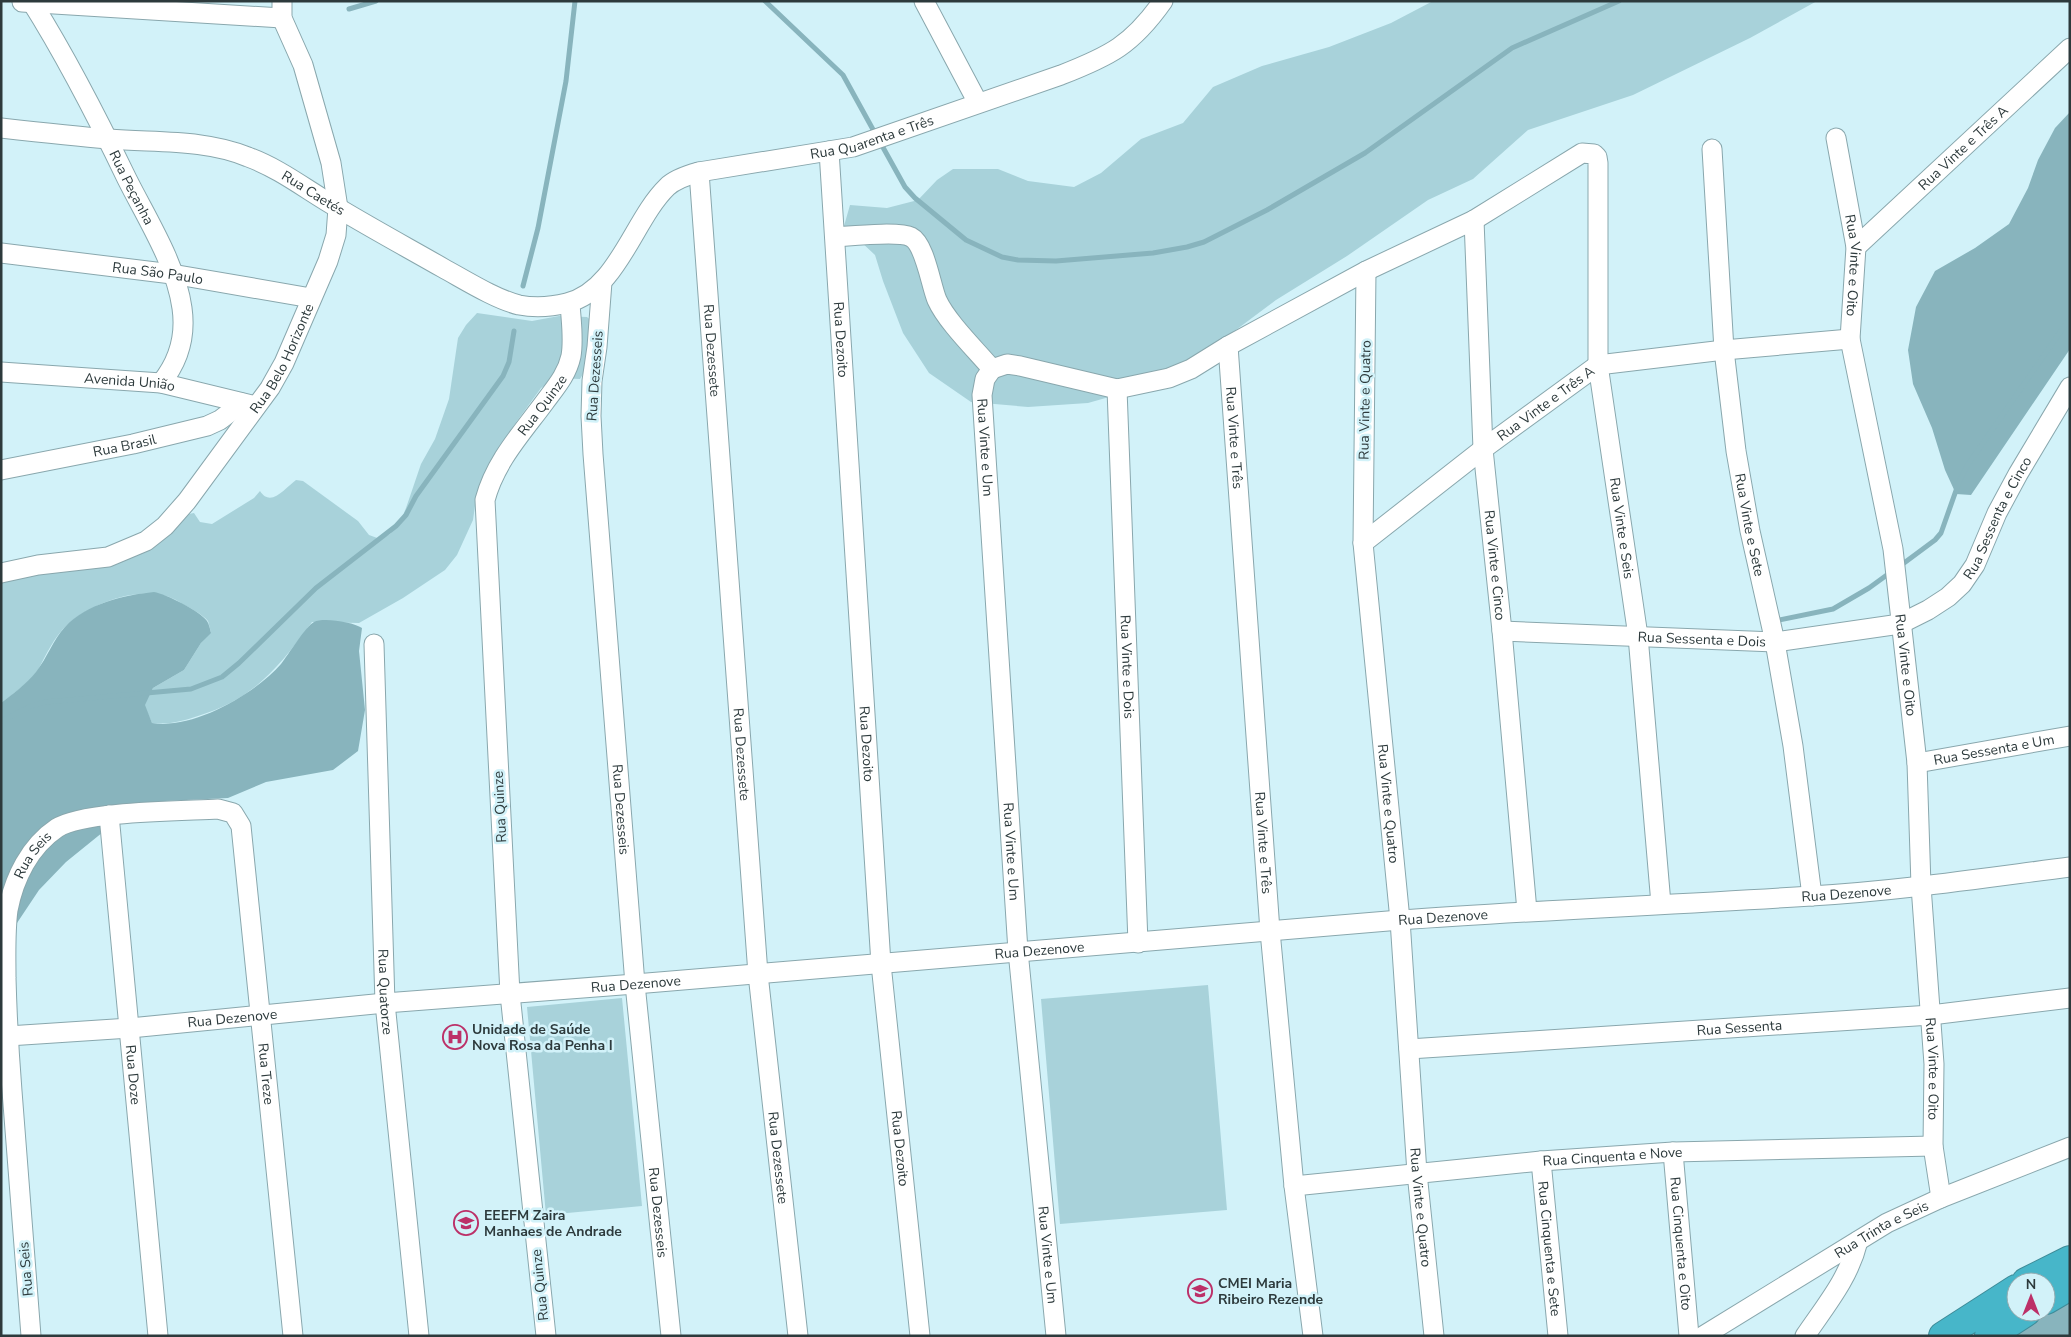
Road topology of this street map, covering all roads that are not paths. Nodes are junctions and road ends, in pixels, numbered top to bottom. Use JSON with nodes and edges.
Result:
{"nodes":[{"id":1,"x":924,"y":1,"type":"edge"},
{"id":2,"x":1163,"y":1,"type":"edge"},
{"id":3,"x":28,"y":2,"type":"edge"},
{"id":4,"x":282,"y":10,"type":"edge"},
{"id":5,"x":2070,"y":48,"type":"edge"},
{"id":6,"x":978,"y":103,"type":"junction"},
{"id":7,"x":1,"y":128,"type":"edge"},
{"id":8,"x":1836,"y":138,"type":"dead end"},
{"id":9,"x":108,"y":139,"type":"junction"},
{"id":10,"x":1712,"y":148,"type":"dead end"},
{"id":11,"x":829,"y":151,"type":"junction"},
{"id":12,"x":699,"y":172,"type":"junction"},
{"id":13,"x":338,"y":208,"type":"junction"},
{"id":14,"x":1474,"y":220,"type":"junction"},
{"id":15,"x":835,"y":237,"type":"junction"},
{"id":16,"x":1856,"y":247,"type":"junction"},
{"id":17,"x":1,"y":252,"type":"edge"},
{"id":18,"x":1366,"y":271,"type":"junction"},
{"id":19,"x":172,"y":274,"type":"junction"},
{"id":20,"x":602,"y":282,"type":"junction"},
{"id":21,"x":311,"y":298,"type":"junction"},
{"id":22,"x":570,"y":303,"type":"junction"},
{"id":23,"x":1850,"y":339,"type":"junction"},
{"id":24,"x":1228,"y":346,"type":"junction"},
{"id":25,"x":1724,"y":350,"type":"junction"},
{"id":26,"x":1598,"y":365,"type":"junction"},
{"id":27,"x":992,"y":369,"type":"junction"},
{"id":28,"x":1,"y":372,"type":"edge"},
{"id":29,"x":161,"y":383,"type":"junction"},
{"id":30,"x":2070,"y":387,"type":"edge"},
{"id":31,"x":1117,"y":389,"type":"junction"},
{"id":32,"x":249,"y":405,"type":"junction"},
{"id":33,"x":1483,"y":449,"type":"junction"},
{"id":34,"x":1,"y":470,"type":"edge"},
{"id":35,"x":1364,"y":543,"type":"junction"},
{"id":36,"x":1,"y":573,"type":"edge"},
{"id":37,"x":1900,"y":624,"type":"junction"},
{"id":38,"x":1502,"y":631,"type":"junction"},
{"id":39,"x":1638,"y":636,"type":"junction"},
{"id":40,"x":1775,"y":642,"type":"junction"},
{"id":41,"x":374,"y":644,"type":"dead end"},
{"id":42,"x":2070,"y":736,"type":"edge"},
{"id":43,"x":1917,"y":763,"type":"junction"},
{"id":44,"x":233,"y":813,"type":"joint"},
{"id":45,"x":109,"y":815,"type":"junction"},
{"id":46,"x":2070,"y":867,"type":"edge"},
{"id":47,"x":1921,"y":886,"type":"junction"},
{"id":48,"x":1812,"y":896,"type":"junction"},
{"id":49,"x":1661,"y":904,"type":"junction"},
{"id":50,"x":1527,"y":911,"type":"junction"},
{"id":51,"x":1400,"y":920,"type":"junction"},
{"id":52,"x":1270,"y":931,"type":"junction"},
{"id":53,"x":1138,"y":942,"type":"junction"},
{"id":54,"x":1018,"y":951,"type":"junction"},
{"id":55,"x":881,"y":964,"type":"junction"},
{"id":56,"x":758,"y":974,"type":"junction"},
{"id":57,"x":635,"y":984,"type":"junction"},
{"id":58,"x":510,"y":994,"type":"junction"},
{"id":59,"x":2070,"y":998,"type":"edge"},
{"id":60,"x":385,"y":1003,"type":"junction"},
{"id":61,"x":260,"y":1015,"type":"junction"},
{"id":62,"x":1931,"y":1015,"type":"junction"},
{"id":63,"x":130,"y":1028,"type":"junction"},
{"id":64,"x":8,"y":1036,"type":"junction"},
{"id":65,"x":1409,"y":1049,"type":"junction"},
{"id":66,"x":1934,"y":1146,"type":"junction"},
{"id":67,"x":2070,"y":1147,"type":"edge"},
{"id":68,"x":1674,"y":1152,"type":"junction"},
{"id":69,"x":1541,"y":1161,"type":"junction"},
{"id":70,"x":1418,"y":1173,"type":"junction"},
{"id":71,"x":1294,"y":1186,"type":"junction"},
{"id":72,"x":1941,"y":1198,"type":"junction"},
{"id":73,"x":1858,"y":1241,"type":"junction"},
{"id":74,"x":2070,"y":1260,"type":"edge"},
{"id":75,"x":2046,"y":1272,"type":"edge"},
{"id":76,"x":2070,"y":1286,"type":"edge"},
{"id":77,"x":2056,"y":1294,"type":"edge"},
{"id":78,"x":2006,"y":1295,"type":"edge"},
{"id":79,"x":2011,"y":1322,"type":"edge"},
{"id":80,"x":31,"y":1336,"type":"edge"},
{"id":81,"x":158,"y":1336,"type":"edge"},
{"id":82,"x":293,"y":1336,"type":"edge"},
{"id":83,"x":419,"y":1336,"type":"edge"},
{"id":84,"x":546,"y":1336,"type":"edge"},
{"id":85,"x":671,"y":1336,"type":"edge"},
{"id":86,"x":798,"y":1336,"type":"edge"},
{"id":87,"x":920,"y":1336,"type":"edge"},
{"id":88,"x":1056,"y":1336,"type":"edge"},
{"id":89,"x":1313,"y":1336,"type":"edge"},
{"id":90,"x":1434,"y":1336,"type":"edge"},
{"id":91,"x":1558,"y":1336,"type":"edge"},
{"id":92,"x":1689,"y":1336,"type":"edge"},
{"id":93,"x":1703,"y":1336,"type":"edge"},
{"id":94,"x":1805,"y":1336,"type":"edge"},
{"id":95,"x":1943,"y":1336,"type":"edge"},
{"id":96,"x":1989,"y":1336,"type":"edge"}],
"edges":[{"from":1,"to":6,"type":"street"},
{"from":2,"to":6,"type":"street","name":"Rua Quarenta e Três"},
{"from":3,"to":4,"type":"street"},
{"from":3,"to":9,"type":"street","name":"Rua Peçanha"},
{"from":4,"to":13,"type":"street","name":"Rua Belo Horizonte"},
{"from":5,"to":16,"type":"street","name":"Rua Vinte e Três A"},
{"from":6,"to":11,"type":"street","name":"Rua Quarenta e Três"},
{"from":7,"to":9,"type":"street","name":"Rua Caetés"},
{"from":8,"to":16,"type":"street","name":"Rua Vinte e Oito"},
{"from":9,"to":13,"type":"street","name":"Rua Caetés"},
{"from":9,"to":19,"type":"street","name":"Rua Peçanha"},
{"from":10,"to":25,"type":"street","name":"Rua Vinte e Sete"},
{"from":11,"to":12,"type":"street","name":"Rua Quarenta e Três"},
{"from":11,"to":15,"type":"street","name":"Rua Dezoito"},
{"from":12,"to":20,"type":"street","name":"Rua Quarenta e Três"},
{"from":12,"to":56,"type":"street","name":"Rua Dezessete"},
{"from":13,"to":21,"type":"street","name":"Rua Belo Horizonte"},
{"from":13,"to":22,"type":"street","name":"Rua Caetés"},
{"from":14,"to":18,"type":"street"},
{"from":14,"to":26,"type":"street","name":"Rua Vinte e Seis"},
{"from":14,"to":33,"type":"street","name":"Rua Vinte e Cinco"},
{"from":15,"to":27,"type":"street"},
{"from":15,"to":55,"type":"street","name":"Rua Dezoito"},
{"from":16,"to":23,"type":"street","name":"Rua Vinte e Oito"},
{"from":17,"to":19,"type":"street","name":"Rua São Paulo"},
{"from":18,"to":24,"type":"street"},
{"from":18,"to":35,"type":"street","name":"Rua Vinte e Quatro"},
{"from":19,"to":21,"type":"street","name":"Rua São Paulo"},
{"from":19,"to":29,"type":"street","name":"Rua Peçanha"},
{"from":20,"to":22,"type":"street","name":"Rua Caetés"},
{"from":20,"to":57,"type":"street","name":"Rua Dezesseis"},
{"from":21,"to":32,"type":"street","name":"Rua Belo Horizonte"},
{"from":22,"to":58,"type":"street","name":"Rua Quinze"},
{"from":23,"to":25,"type":"street","name":"Rua Vinte e Três A"},
{"from":23,"to":37,"type":"street","name":"Rua Vinte e Oito"},
{"from":24,"to":31,"type":"street"},
{"from":24,"to":52,"type":"street","name":"Rua Vinte e Três"},
{"from":25,"to":26,"type":"street","name":"Rua Vinte e Três A"},
{"from":25,"to":40,"type":"street","name":"Rua Vinte e Sete"},
{"from":26,"to":33,"type":"street","name":"Rua Vinte e Três A"},
{"from":26,"to":39,"type":"street","name":"Rua Vinte e Seis"},
{"from":27,"to":31,"type":"street"},
{"from":27,"to":54,"type":"street","name":"Rua Vinte e Um"},
{"from":28,"to":29,"type":"street","name":"Avenida União"},
{"from":29,"to":32,"type":"street","name":"Avenida União"},
{"from":30,"to":37,"type":"street","name":"Rua Sessenta e Cinco"},
{"from":31,"to":53,"type":"street","name":"Rua Vinte e Dois"},
{"from":32,"to":34,"type":"street","name":"Rua Brasil"},
{"from":32,"to":36,"type":"street","name":"Rua Belo Horizonte"},
{"from":33,"to":35,"type":"street","name":"Rua Vinte e Três A"},
{"from":33,"to":38,"type":"street","name":"Rua Vinte e Cinco"},
{"from":35,"to":51,"type":"street","name":"Rua Vinte e Quatro"},
{"from":37,"to":40,"type":"street","name":"Rua Sessenta e Dois"},
{"from":37,"to":43,"type":"street","name":"Rua Vinte e Oito"},
{"from":38,"to":39,"type":"street","name":"Rua Sessenta e Dois"},
{"from":38,"to":50,"type":"street","name":"Rua Vinte e Cinco"},
{"from":39,"to":40,"type":"street","name":"Rua Sessenta e Dois"},
{"from":39,"to":49,"type":"street","name":"Rua Vinte e Seis"},
{"from":40,"to":48,"type":"street","name":"Rua Vinte e Sete"},
{"from":41,"to":60,"type":"street","name":"Rua Quatorze"},
{"from":42,"to":43,"type":"street","name":"Rua Sessenta e Um"},
{"from":43,"to":47,"type":"street","name":"Rua Vinte e Oito"},
{"from":44,"to":45,"type":"street","name":"Rua Seis"},
{"from":44,"to":61,"type":"street","name":"Rua Treze"},
{"from":45,"to":63,"type":"street","name":"Rua Doze"},
{"from":45,"to":64,"type":"street","name":"Rua Seis"},
{"from":46,"to":47,"type":"street","name":"Rua Dezenove"},
{"from":47,"to":48,"type":"street","name":"Rua Dezenove"},
{"from":47,"to":62,"type":"street","name":"Rua Vinte e Oito"},
{"from":48,"to":49,"type":"street","name":"Rua Dezenove"},
{"from":49,"to":50,"type":"street","name":"Rua Dezenove"},
{"from":50,"to":51,"type":"street","name":"Rua Dezenove"},
{"from":51,"to":52,"type":"street","name":"Rua Dezenove"},
{"from":51,"to":65,"type":"street","name":"Rua Vinte e Quatro"},
{"from":52,"to":53,"type":"street","name":"Rua Dezenove"},
{"from":52,"to":71,"type":"street","name":"Rua Vinte e Três"},
{"from":53,"to":54,"type":"street","name":"Rua Dezenove"},
{"from":54,"to":55,"type":"street","name":"Rua Dezenove"},
{"from":54,"to":88,"type":"street","name":"Rua Vinte e Um"},
{"from":55,"to":56,"type":"street","name":"Rua Dezenove"},
{"from":55,"to":87,"type":"street","name":"Rua Dezoito"},
{"from":56,"to":57,"type":"street","name":"Rua Dezenove"},
{"from":56,"to":86,"type":"street","name":"Rua Dezessete"},
{"from":57,"to":58,"type":"street","name":"Rua Dezenove"},
{"from":57,"to":85,"type":"street","name":"Rua Dezesseis"},
{"from":58,"to":60,"type":"street","name":"Rua Dezenove"},
{"from":58,"to":84,"type":"street","name":"Rua Quinze"},
{"from":59,"to":62,"type":"street","name":"Rua Sessenta"},
{"from":60,"to":61,"type":"street","name":"Rua Dezenove"},
{"from":60,"to":83,"type":"street","name":"Rua Quatorze"},
{"from":61,"to":63,"type":"street","name":"Rua Dezenove"},
{"from":61,"to":82,"type":"street","name":"Rua Treze"},
{"from":62,"to":65,"type":"street","name":"Rua Sessenta"},
{"from":62,"to":66,"type":"street","name":"Rua Vinte e Oito"},
{"from":63,"to":64,"type":"street","name":"Rua Dezenove"},
{"from":63,"to":81,"type":"street","name":"Rua Doze"},
{"from":64,"to":80,"type":"street","name":"Rua Seis"},
{"from":65,"to":70,"type":"street","name":"Rua Vinte e Quatro"},
{"from":66,"to":68,"type":"street","name":"Rua Cinquenta e Nove"},
{"from":66,"to":72,"type":"street","name":"Rua Vinte e Oito"},
{"from":67,"to":72,"type":"street","name":"Rua Trinta e Seis"},
{"from":68,"to":69,"type":"street","name":"Rua Cinquenta e Nove"},
{"from":68,"to":92,"type":"street","name":"Rua Cinquenta e Oito"},
{"from":69,"to":70,"type":"street","name":"Rua Cinquenta e Nove"},
{"from":69,"to":91,"type":"street","name":"Rua Cinquenta e Sete"},
{"from":70,"to":71,"type":"street","name":"Rua Cinquenta e Nove"},
{"from":70,"to":90,"type":"street","name":"Rua Vinte e Quatro"},
{"from":71,"to":89,"type":"street","name":"Rua Vinte e Três"},
{"from":72,"to":73,"type":"street","name":"Rua Trinta e Seis"},
{"from":73,"to":93,"type":"street","name":"Rua Trinta e Seis"},
{"from":73,"to":94,"type":"street"},
{"from":74,"to":75,"type":"highway"},
{"from":76,"to":77,"type":"highway"},
{"from":78,"to":95,"type":"highway"},
{"from":79,"to":96,"type":"highway"}]}
